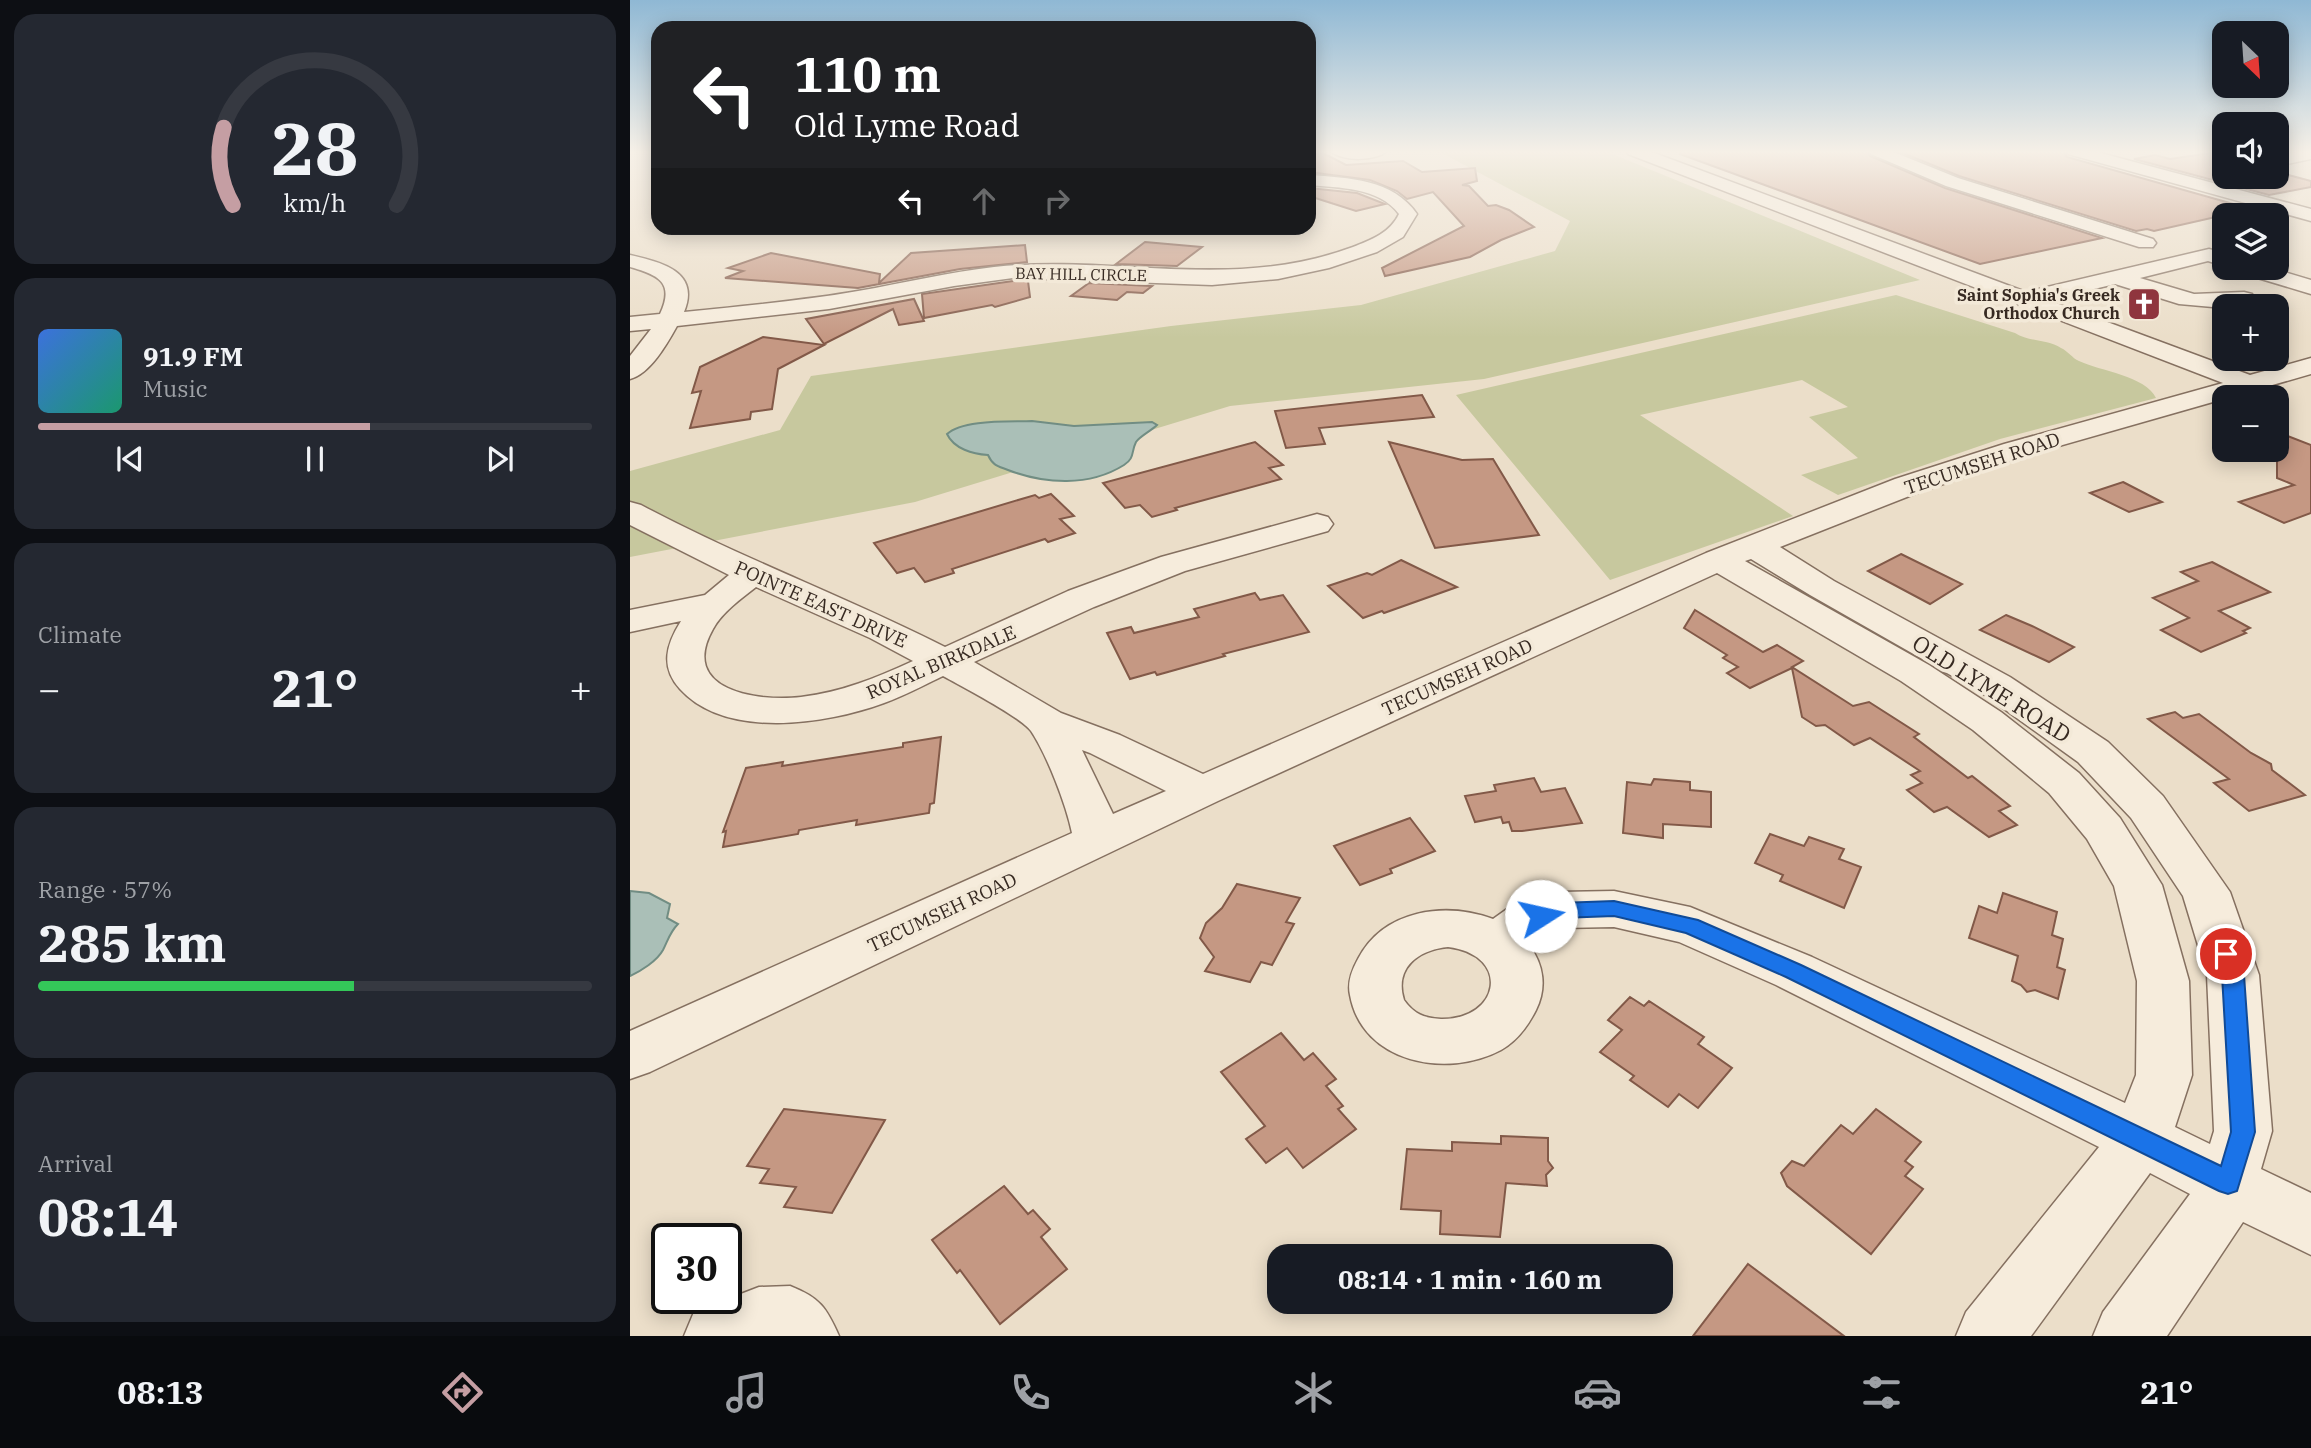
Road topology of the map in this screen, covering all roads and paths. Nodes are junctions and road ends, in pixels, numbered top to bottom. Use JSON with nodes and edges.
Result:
{"nodes":[{"id":1,"x":1408,"y":213,"type":"edge"},
{"id":2,"x":1798,"y":213,"type":"edge"},
{"id":3,"x":2052,"y":213,"type":"edge"},
{"id":4,"x":2146,"y":243,"type":"dead end"},
{"id":5,"x":2212,"y":256,"type":"edge"},
{"id":6,"x":630,"y":261,"type":"edge"},
{"id":7,"x":2116,"y":277,"type":"junction"},
{"id":8,"x":2288,"y":280,"type":"edge"},
{"id":9,"x":2311,"y":287,"type":"edge"},
{"id":10,"x":2053,"y":292,"type":"junction"},
{"id":11,"x":2024,"y":299,"type":"junction"},
{"id":12,"x":2212,"y":303,"type":"edge"},
{"id":13,"x":669,"y":320,"type":"junction"},
{"id":14,"x":630,"y":324,"type":"edge"},
{"id":15,"x":2202,"y":342,"type":"dead end"},
{"id":16,"x":2311,"y":366,"type":"edge"},
{"id":17,"x":630,"y":371,"type":"edge"},
{"id":18,"x":2247,"y":383,"type":"junction"},
{"id":19,"x":630,"y":512,"type":"edge"},
{"id":20,"x":1317,"y":524,"type":"dead end"},
{"id":21,"x":1736,"y":553,"type":"junction"},
{"id":22,"x":752,"y":573,"type":"junction"},
{"id":23,"x":716,"y":603,"type":"junction"},
{"id":24,"x":630,"y":621,"type":"edge"},
{"id":25,"x":945,"y":662,"type":"junction"},
{"id":26,"x":1047,"y":722,"type":"junction"},
{"id":27,"x":1203,"y":791,"type":"junction"},
{"id":28,"x":1096,"y":840,"type":"junction"},
{"id":29,"x":1497,"y":944,"type":"dead end"},
{"id":30,"x":630,"y":1056,"type":"edge"},
{"id":31,"x":2141,"y":1139,"type":"junction"},
{"id":32,"x":2228,"y":1183,"type":"junction"},
{"id":33,"x":2311,"y":1225,"type":"edge"},
{"id":34,"x":718,"y":1336,"type":"edge"},
{"id":35,"x":804,"y":1336,"type":"edge"},
{"id":36,"x":1990,"y":1336,"type":"edge"},
{"id":37,"x":2127,"y":1336,"type":"edge"}],
"edges":[{"from":1,"to":13,"type":"street","name":"BAY HILL CIRCLE"},
{"from":2,"to":11,"type":"street"},
{"from":3,"to":4,"type":"street"},
{"from":5,"to":7,"type":"street"},
{"from":6,"to":13,"type":"street"},
{"from":7,"to":10,"type":"street"},
{"from":7,"to":12,"type":"street"},
{"from":8,"to":9,"type":"street"},
{"from":10,"to":11,"type":"street"},
{"from":10,"to":15,"type":"street"},
{"from":11,"to":18,"type":"street"},
{"from":13,"to":14,"type":"street","name":"BAY HILL CIRCLE"},
{"from":13,"to":17,"type":"street"},
{"from":16,"to":18,"type":"street","name":"TECUMSEH ROAD"},
{"from":18,"to":21,"type":"street","name":"TECUMSEH ROAD"},
{"from":19,"to":22,"type":"street","name":"POINTE EAST DRIVE"},
{"from":20,"to":25,"type":"street","name":"ROYAL BIRKDALE"},
{"from":21,"to":27,"type":"street","name":"TECUMSEH ROAD"},
{"from":21,"to":31,"type":"street","name":"OLD LYME ROAD"},
{"from":21,"to":32,"type":"street","name":"OLD LYME ROAD"},
{"from":22,"to":23,"type":"street","name":"ROYAL BIRKDALE"},
{"from":22,"to":25,"type":"street","name":"POINTE EAST DRIVE"},
{"from":23,"to":24,"type":"street"},
{"from":23,"to":25,"type":"street","name":"ROYAL BIRKDALE"},
{"from":25,"to":26,"type":"street","name":"POINTE EAST DRIVE"},
{"from":26,"to":27,"type":"street","name":"POINTE EAST DRIVE"},
{"from":26,"to":28,"type":"street"},
{"from":27,"to":28,"type":"street","name":"TECUMSEH ROAD"},
{"from":28,"to":30,"type":"street","name":"TECUMSEH ROAD"},
{"from":29,"to":31,"type":"street"},
{"from":31,"to":32,"type":"street"},
{"from":31,"to":36,"type":"street","name":"OLD LYME ROAD"},
{"from":32,"to":33,"type":"street"},
{"from":32,"to":37,"type":"street","name":"OLD LYME ROAD"},
{"from":34,"to":35,"type":"street"}]}
